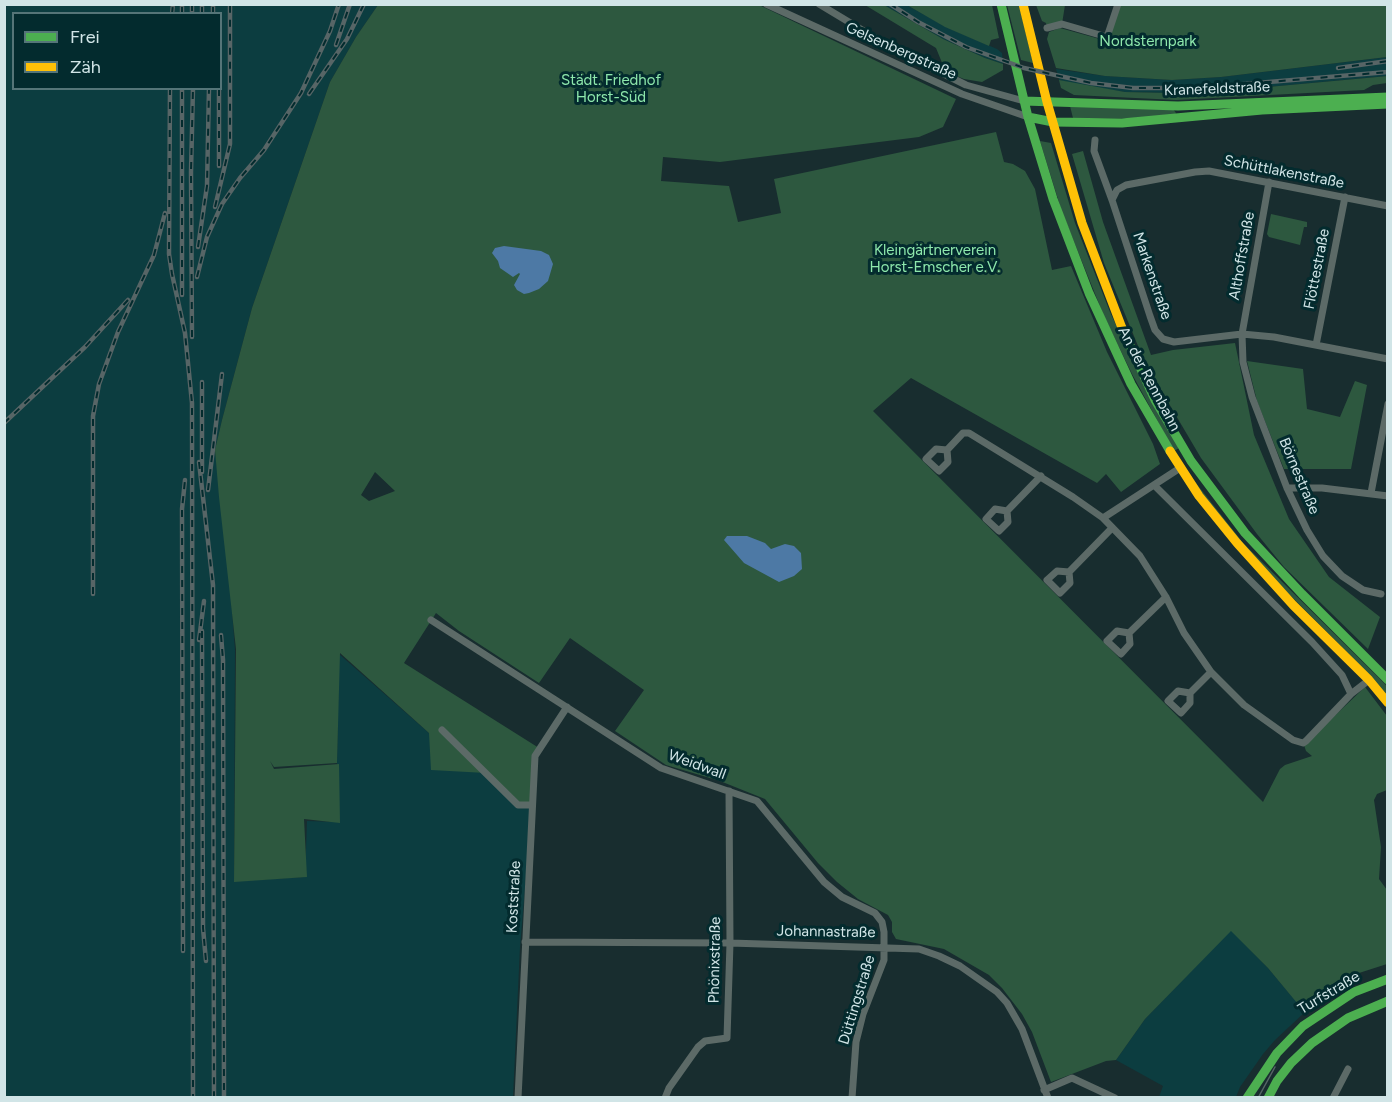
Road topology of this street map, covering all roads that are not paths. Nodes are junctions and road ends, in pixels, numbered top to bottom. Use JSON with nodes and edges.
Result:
{"nodes":[{"id":1,"x":766,"y":4,"type":"edge"},
{"id":2,"x":819,"y":4,"type":"edge"},
{"id":3,"x":1000,"y":4,"type":"edge"},
{"id":4,"x":1023,"y":4,"type":"edge"},
{"id":5,"x":1118,"y":4,"type":"edge"},
{"id":6,"x":1047,"y":28,"type":"dead end"},
{"id":7,"x":1388,"y":97,"type":"edge"},
{"id":8,"x":1024,"y":101,"type":"junction"},
{"id":9,"x":1047,"y":102,"type":"junction"},
{"id":10,"x":1388,"y":104,"type":"edge"},
{"id":11,"x":1028,"y":117,"type":"junction"},
{"id":12,"x":1053,"y":122,"type":"junction"},
{"id":13,"x":1095,"y":140,"type":"dead end"},
{"id":14,"x":1269,"y":182,"type":"junction"},
{"id":15,"x":1345,"y":197,"type":"junction"},
{"id":16,"x":1112,"y":200,"type":"junction"},
{"id":17,"x":1388,"y":206,"type":"edge"},
{"id":18,"x":1242,"y":334,"type":"junction"},
{"id":19,"x":1316,"y":345,"type":"junction"},
{"id":20,"x":1388,"y":359,"type":"edge"},
{"id":21,"x":1388,"y":404,"type":"edge"},
{"id":22,"x":947,"y":450,"type":"dead end"},
{"id":23,"x":1191,"y":461,"type":"junction"},
{"id":24,"x":1180,"y":468,"type":"junction"},
{"id":25,"x":1041,"y":476,"type":"junction"},
{"id":26,"x":1154,"y":485,"type":"junction"},
{"id":27,"x":1287,"y":488,"type":"junction"},
{"id":28,"x":1371,"y":493,"type":"junction"},
{"id":29,"x":1388,"y":496,"type":"edge"},
{"id":30,"x":1007,"y":511,"type":"dead end"},
{"id":31,"x":1103,"y":518,"type":"junction"},
{"id":32,"x":1112,"y":528,"type":"junction"},
{"id":33,"x":1069,"y":572,"type":"dead end"},
{"id":34,"x":1381,"y":594,"type":"dead end"},
{"id":35,"x":1166,"y":597,"type":"junction"},
{"id":36,"x":431,"y":620,"type":"dead end"},
{"id":37,"x":1129,"y":633,"type":"dead end"},
{"id":38,"x":1211,"y":672,"type":"junction"},
{"id":39,"x":1369,"y":680,"type":"junction"},
{"id":40,"x":1388,"y":680,"type":"edge"},
{"id":41,"x":1190,"y":693,"type":"dead end"},
{"id":42,"x":1352,"y":694,"type":"junction"},
{"id":43,"x":1388,"y":703,"type":"edge"},
{"id":44,"x":567,"y":708,"type":"junction"},
{"id":45,"x":442,"y":730,"type":"dead end"},
{"id":46,"x":729,"y":791,"type":"junction"},
{"id":47,"x":532,"y":806,"type":"junction"},
{"id":48,"x":525,"y":942,"type":"junction"},
{"id":49,"x":730,"y":943,"type":"junction"},
{"id":50,"x":886,"y":947,"type":"junction"},
{"id":51,"x":1388,"y":979,"type":"edge"},
{"id":52,"x":1388,"y":1001,"type":"edge"},
{"id":53,"x":1348,"y":1069,"type":"dead end"},
{"id":54,"x":1045,"y":1095,"type":"edge"},
{"id":55,"x":518,"y":1098,"type":"edge"},
{"id":56,"x":665,"y":1098,"type":"edge"},
{"id":57,"x":852,"y":1098,"type":"edge"},
{"id":58,"x":1115,"y":1098,"type":"edge"},
{"id":59,"x":1247,"y":1098,"type":"edge"},
{"id":60,"x":1268,"y":1098,"type":"edge"},
{"id":61,"x":1333,"y":1098,"type":"edge"}],
"edges":[{"from":1,"to":11,"type":"street","name":"Gelsenbergstraße"},
{"from":2,"to":8,"type":"street","name":"Gelsenbergstraße"},
{"from":3,"to":8,"type":"main road","name":"An der Rennbahn"},
{"from":4,"to":9,"type":"main road","name":"An der Rennbahn"},
{"from":5,"to":6,"type":"street"},
{"from":7,"to":9,"type":"main road","name":"Kranefeldstraße"},
{"from":8,"to":9,"type":"main road","name":"Kranefeldstraße"},
{"from":8,"to":11,"type":"main road","name":"An der Rennbahn"},
{"from":9,"to":12,"type":"main road","name":"An der Rennbahn"},
{"from":10,"to":12,"type":"main road","name":"Kranefeldstraße"},
{"from":11,"to":12,"type":"main road","name":"Kranefeldstraße"},
{"from":11,"to":24,"type":"main road","name":"An der Rennbahn"},
{"from":12,"to":23,"type":"main road","name":"An der Rennbahn"},
{"from":13,"to":16,"type":"street","name":"Markenstraße"},
{"from":14,"to":15,"type":"street","name":"Schüttlakenstraße"},
{"from":14,"to":16,"type":"street","name":"Schüttlakenstraße"},
{"from":14,"to":18,"type":"street","name":"Althoffstraße"},
{"from":15,"to":17,"type":"street","name":"Schüttlakenstraße"},
{"from":15,"to":19,"type":"street","name":"Flöttestraße"},
{"from":16,"to":18,"type":"street","name":"Markenstraße"},
{"from":18,"to":19,"type":"street","name":"Markenstraße"},
{"from":18,"to":27,"type":"street","name":"Börnestraße"},
{"from":19,"to":20,"type":"street","name":"Markenstraße"},
{"from":21,"to":28,"type":"street"},
{"from":22,"to":25,"type":"street"},
{"from":23,"to":24,"type":"main road"},
{"from":23,"to":40,"type":"main road","name":"An der Rennbahn"},
{"from":24,"to":26,"type":"street"},
{"from":24,"to":39,"type":"main road","name":"An der Rennbahn"},
{"from":25,"to":30,"type":"street"},
{"from":25,"to":31,"type":"street"},
{"from":26,"to":31,"type":"street"},
{"from":26,"to":42,"type":"street"},
{"from":27,"to":28,"type":"street"},
{"from":27,"to":34,"type":"street","name":"Börnestraße"},
{"from":28,"to":29,"type":"street"},
{"from":31,"to":32,"type":"street"},
{"from":32,"to":33,"type":"street"},
{"from":32,"to":35,"type":"street"},
{"from":35,"to":37,"type":"street"},
{"from":35,"to":38,"type":"street"},
{"from":36,"to":44,"type":"street","name":"Weidwall"},
{"from":38,"to":41,"type":"street"},
{"from":38,"to":42,"type":"street"},
{"from":39,"to":42,"type":"street"},
{"from":39,"to":43,"type":"main road","name":"An der Rennbahn"},
{"from":44,"to":46,"type":"street","name":"Weidwall"},
{"from":44,"to":47,"type":"street","name":"Koststraße"},
{"from":45,"to":47,"type":"street"},
{"from":46,"to":49,"type":"street","name":"Phönixstraße"},
{"from":46,"to":50,"type":"street","name":"Weidwall"},
{"from":47,"to":48,"type":"street","name":"Koststraße"},
{"from":48,"to":49,"type":"street","name":"Johannastraße"},
{"from":48,"to":55,"type":"street","name":"Koststraße"},
{"from":49,"to":50,"type":"street","name":"Johannastraße"},
{"from":49,"to":56,"type":"street","name":"Phönixstraße"},
{"from":50,"to":54,"type":"street","name":"Johannastraße"},
{"from":50,"to":57,"type":"street","name":"Düttingstraße"},
{"from":51,"to":59,"type":"main road","name":"Turfstraße"},
{"from":52,"to":60,"type":"main road","name":"Turfstraße"},
{"from":53,"to":61,"type":"street"},
{"from":54,"to":58,"type":"street"}]}
